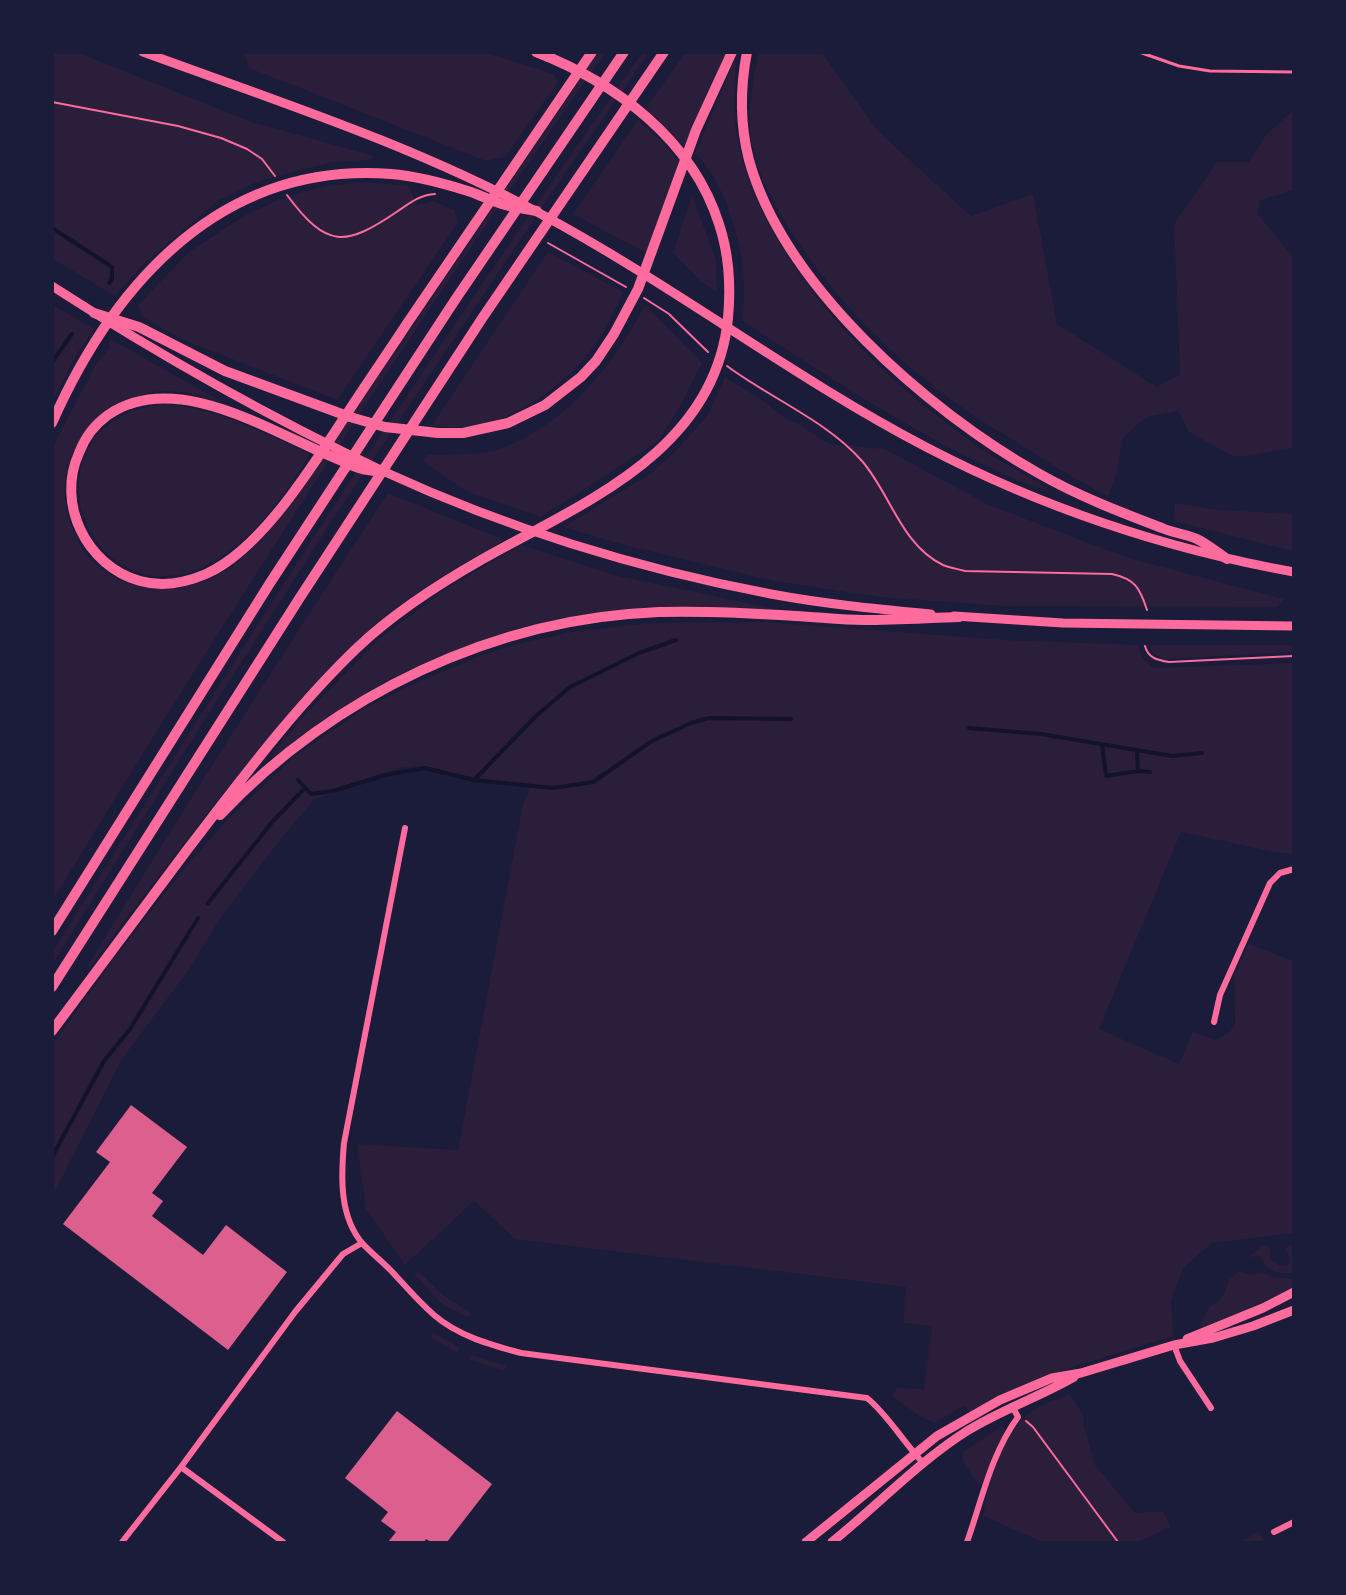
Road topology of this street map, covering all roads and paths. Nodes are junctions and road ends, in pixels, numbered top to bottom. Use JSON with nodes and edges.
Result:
{"nodes":[{"id":1,"x":143,"y":52,"type":"edge"},
{"id":2,"x":536,"y":52,"type":"edge"},
{"id":3,"x":592,"y":52,"type":"edge"},
{"id":4,"x":624,"y":52,"type":"edge"},
{"id":5,"x":664,"y":52,"type":"edge"},
{"id":6,"x":732,"y":52,"type":"edge"},
{"id":7,"x":747,"y":52,"type":"edge"},
{"id":8,"x":1139,"y":52,"type":"edge"},
{"id":9,"x":1293,"y":72,"type":"edge"},
{"id":10,"x":52,"y":102,"type":"edge"},
{"id":11,"x":278,"y":180,"type":"dead end"},
{"id":12,"x":284,"y":190,"type":"dead end"},
{"id":13,"x":436,"y":194,"type":"dead end"},
{"id":14,"x":537,"y":211,"type":"junction"},
{"id":15,"x":547,"y":243,"type":"dead end"},
{"id":16,"x":52,"y":286,"type":"edge"},
{"id":17,"x":624,"y":286,"type":"dead end"},
{"id":18,"x":652,"y":302,"type":"dead end"},
{"id":19,"x":94,"y":313,"type":"joint"},
{"id":20,"x":128,"y":328,"type":"junction"},
{"id":21,"x":715,"y":357,"type":"dead end"},
{"id":22,"x":724,"y":363,"type":"dead end"},
{"id":23,"x":52,"y":423,"type":"edge"},
{"id":24,"x":306,"y":439,"type":"junction"},
{"id":25,"x":386,"y":472,"type":"joint"},
{"id":26,"x":1227,"y":559,"type":"junction"},
{"id":27,"x":1293,"y":572,"type":"edge"},
{"id":28,"x":1147,"y":610,"type":"dead end"},
{"id":29,"x":959,"y":617,"type":"junction"},
{"id":30,"x":1293,"y":626,"type":"edge"},
{"id":31,"x":1145,"y":646,"type":"dead end"},
{"id":32,"x":1293,"y":656,"type":"edge"},
{"id":33,"x":405,"y":828,"type":"dead end"},
{"id":34,"x":189,"y":848,"type":"junction"},
{"id":35,"x":1293,"y":869,"type":"edge"},
{"id":36,"x":52,"y":932,"type":"edge"},
{"id":37,"x":52,"y":987,"type":"edge"},
{"id":38,"x":1214,"y":1022,"type":"dead end"},
{"id":39,"x":52,"y":1031,"type":"edge"},
{"id":40,"x":362,"y":1243,"type":"junction"},
{"id":41,"x":1293,"y":1292,"type":"edge"},
{"id":42,"x":1293,"y":1310,"type":"edge"},
{"id":43,"x":1174,"y":1345,"type":"junction"},
{"id":44,"x":1081,"y":1373,"type":"junction"},
{"id":45,"x":1012,"y":1406,"type":"junction"},
{"id":46,"x":1211,"y":1408,"type":"dead end"},
{"id":47,"x":1017,"y":1417,"type":"junction"},
{"id":48,"x":914,"y":1453,"type":"junction"},
{"id":49,"x":924,"y":1464,"type":"junction"},
{"id":50,"x":181,"y":1467,"type":"junction"},
{"id":51,"x":1293,"y":1522,"type":"edge"},
{"id":52,"x":1274,"y":1532,"type":"dead end"},
{"id":53,"x":123,"y":1542,"type":"edge"},
{"id":54,"x":283,"y":1542,"type":"edge"},
{"id":55,"x":806,"y":1542,"type":"edge"},
{"id":56,"x":832,"y":1542,"type":"edge"},
{"id":57,"x":967,"y":1542,"type":"edge"},
{"id":58,"x":1118,"y":1542,"type":"edge"}],
"edges":[{"from":1,"to":14,"type":"main road"},
{"from":2,"to":34,"type":"highway"},
{"from":3,"to":24,"type":"highway"},
{"from":4,"to":36,"type":"highway"},
{"from":5,"to":37,"type":"highway"},
{"from":6,"to":20,"type":"highway"},
{"from":7,"to":26,"type":"highway"},
{"from":8,"to":9,"type":"lane"},
{"from":10,"to":11,"type":"path"},
{"from":12,"to":13,"type":"path"},
{"from":14,"to":23,"type":"highway"},
{"from":14,"to":26,"type":"main road"},
{"from":15,"to":17,"type":"path"},
{"from":16,"to":19,"type":"main road"},
{"from":18,"to":21,"type":"path"},
{"from":19,"to":20,"type":"highway"},
{"from":20,"to":24,"type":"main road"},
{"from":22,"to":28,"type":"path"},
{"from":24,"to":25,"type":"highway"},
{"from":25,"to":29,"type":"main road"},
{"from":26,"to":27,"type":"main road"},
{"from":29,"to":30,"type":"main road"},
{"from":29,"to":34,"type":"highway"},
{"from":31,"to":32,"type":"path"},
{"from":33,"to":40,"type":"street"},
{"from":34,"to":39,"type":"highway"},
{"from":35,"to":38,"type":"street"},
{"from":40,"to":48,"type":"street"},
{"from":40,"to":50,"type":"street"},
{"from":41,"to":43,"type":"main road"},
{"from":42,"to":43,"type":"main road"},
{"from":43,"to":44,"type":"main road"},
{"from":43,"to":46,"type":"street"},
{"from":44,"to":45,"type":"main road"},
{"from":44,"to":48,"type":"main road"},
{"from":45,"to":47,"type":"street"},
{"from":45,"to":49,"type":"main road"},
{"from":47,"to":57,"type":"street"},
{"from":47,"to":58,"type":"path"},
{"from":48,"to":49,"type":"street"},
{"from":48,"to":55,"type":"main road"},
{"from":49,"to":56,"type":"main road"},
{"from":50,"to":53,"type":"street"},
{"from":50,"to":54,"type":"street"},
{"from":51,"to":52,"type":"street"}]}
